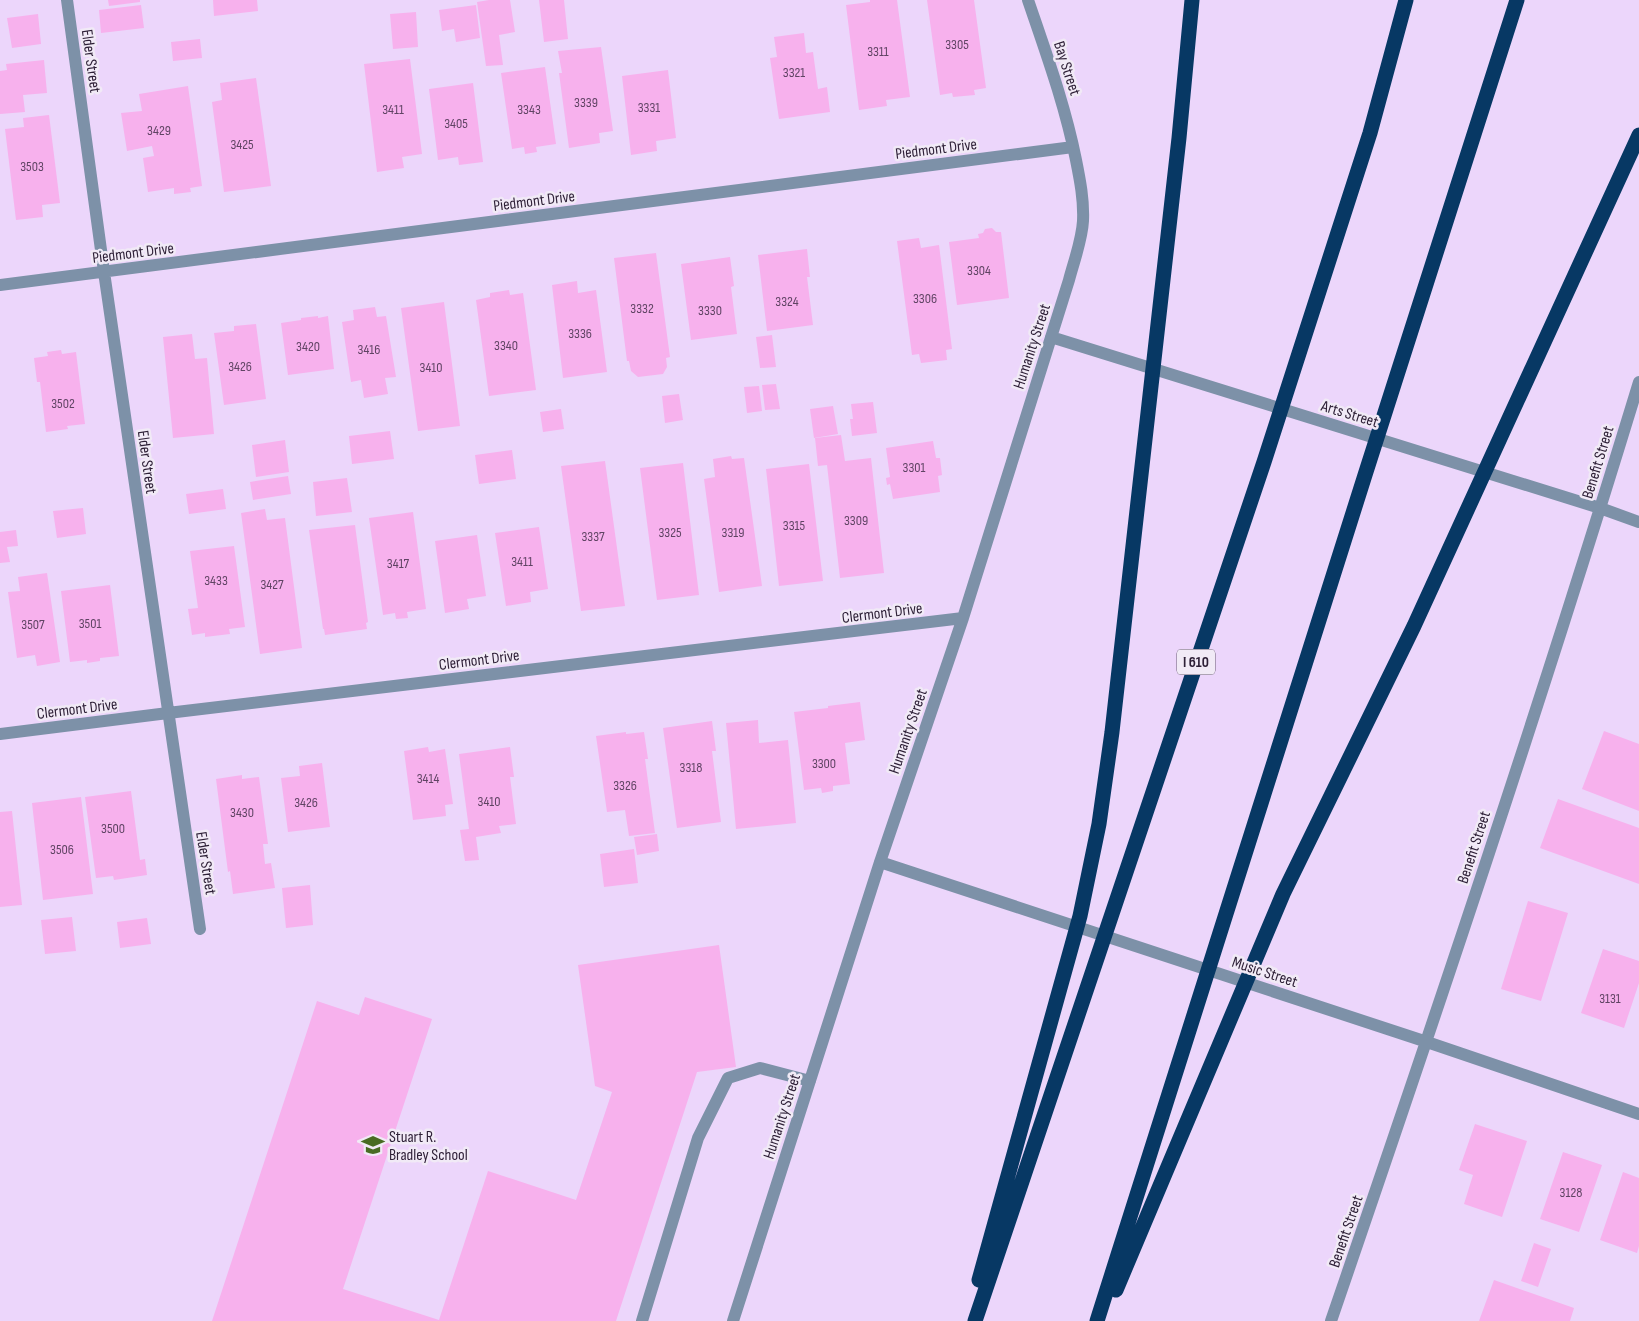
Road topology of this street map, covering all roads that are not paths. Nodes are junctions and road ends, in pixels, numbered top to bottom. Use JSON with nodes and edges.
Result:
{"nodes":[{"id":1,"x":67,"y":0,"type":"edge"},
{"id":2,"x":1028,"y":0,"type":"edge"},
{"id":3,"x":1192,"y":0,"type":"edge"},
{"id":4,"x":1406,"y":0,"type":"edge"},
{"id":5,"x":1517,"y":0,"type":"edge"},
{"id":6,"x":1639,"y":135,"type":"edge"},
{"id":7,"x":1073,"y":147,"type":"junction"},
{"id":8,"x":104,"y":272,"type":"junction"},
{"id":9,"x":0,"y":285,"type":"edge"},
{"id":10,"x":1051,"y":337,"type":"junction"},
{"id":11,"x":1639,"y":382,"type":"edge"},
{"id":12,"x":1600,"y":508,"type":"junction"},
{"id":13,"x":1639,"y":522,"type":"edge"},
{"id":14,"x":963,"y":618,"type":"junction"},
{"id":15,"x":168,"y":713,"type":"junction"},
{"id":16,"x":0,"y":734,"type":"edge"},
{"id":17,"x":880,"y":862,"type":"junction"},
{"id":18,"x":200,"y":928,"type":"dead end"},
{"id":19,"x":1427,"y":1042,"type":"junction"},
{"id":20,"x":810,"y":1081,"type":"junction"},
{"id":21,"x":1639,"y":1114,"type":"edge"},
{"id":22,"x":642,"y":1321,"type":"edge"},
{"id":23,"x":733,"y":1321,"type":"edge"},
{"id":24,"x":968,"y":1321,"type":"edge"},
{"id":25,"x":975,"y":1321,"type":"edge"},
{"id":26,"x":1097,"y":1321,"type":"edge"},
{"id":27,"x":1103,"y":1321,"type":"edge"},
{"id":28,"x":1331,"y":1321,"type":"edge"}],
"edges":[{"from":1,"to":8,"type":"street","name":"Elder Street"},
{"from":2,"to":7,"type":"street","name":"Bay Street"},
{"from":3,"to":24,"type":"highway","bridge":true},
{"from":4,"to":25,"type":"highway","number":"I 610","bridge":true},
{"from":5,"to":26,"type":"highway","bridge":true},
{"from":6,"to":27,"type":"highway","bridge":true},
{"from":7,"to":8,"type":"street","name":"Piedmont Drive"},
{"from":7,"to":10,"type":"street","name":"Humanity Street"},
{"from":8,"to":9,"type":"street","name":"Piedmont Drive"},
{"from":8,"to":15,"type":"street","name":"Elder Street"},
{"from":10,"to":12,"type":"street","name":"Arts Street"},
{"from":10,"to":14,"type":"street","name":"Humanity Street"},
{"from":11,"to":12,"type":"street","name":"Benefit Street"},
{"from":12,"to":13,"type":"street","name":"Arts Street"},
{"from":12,"to":19,"type":"street","name":"Benefit Street"},
{"from":14,"to":15,"type":"street","name":"Clermont Drive"},
{"from":14,"to":17,"type":"street","name":"Humanity Street"},
{"from":15,"to":16,"type":"street","name":"Clermont Drive"},
{"from":15,"to":18,"type":"street","name":"Elder Street"},
{"from":17,"to":19,"type":"street","name":"Music Street"},
{"from":17,"to":20,"type":"street","name":"Humanity Street"},
{"from":19,"to":21,"type":"street","name":"Music Street"},
{"from":19,"to":28,"type":"street","name":"Benefit Street"},
{"from":20,"to":22,"type":"street"},
{"from":20,"to":23,"type":"street","name":"Humanity Street"}]}
